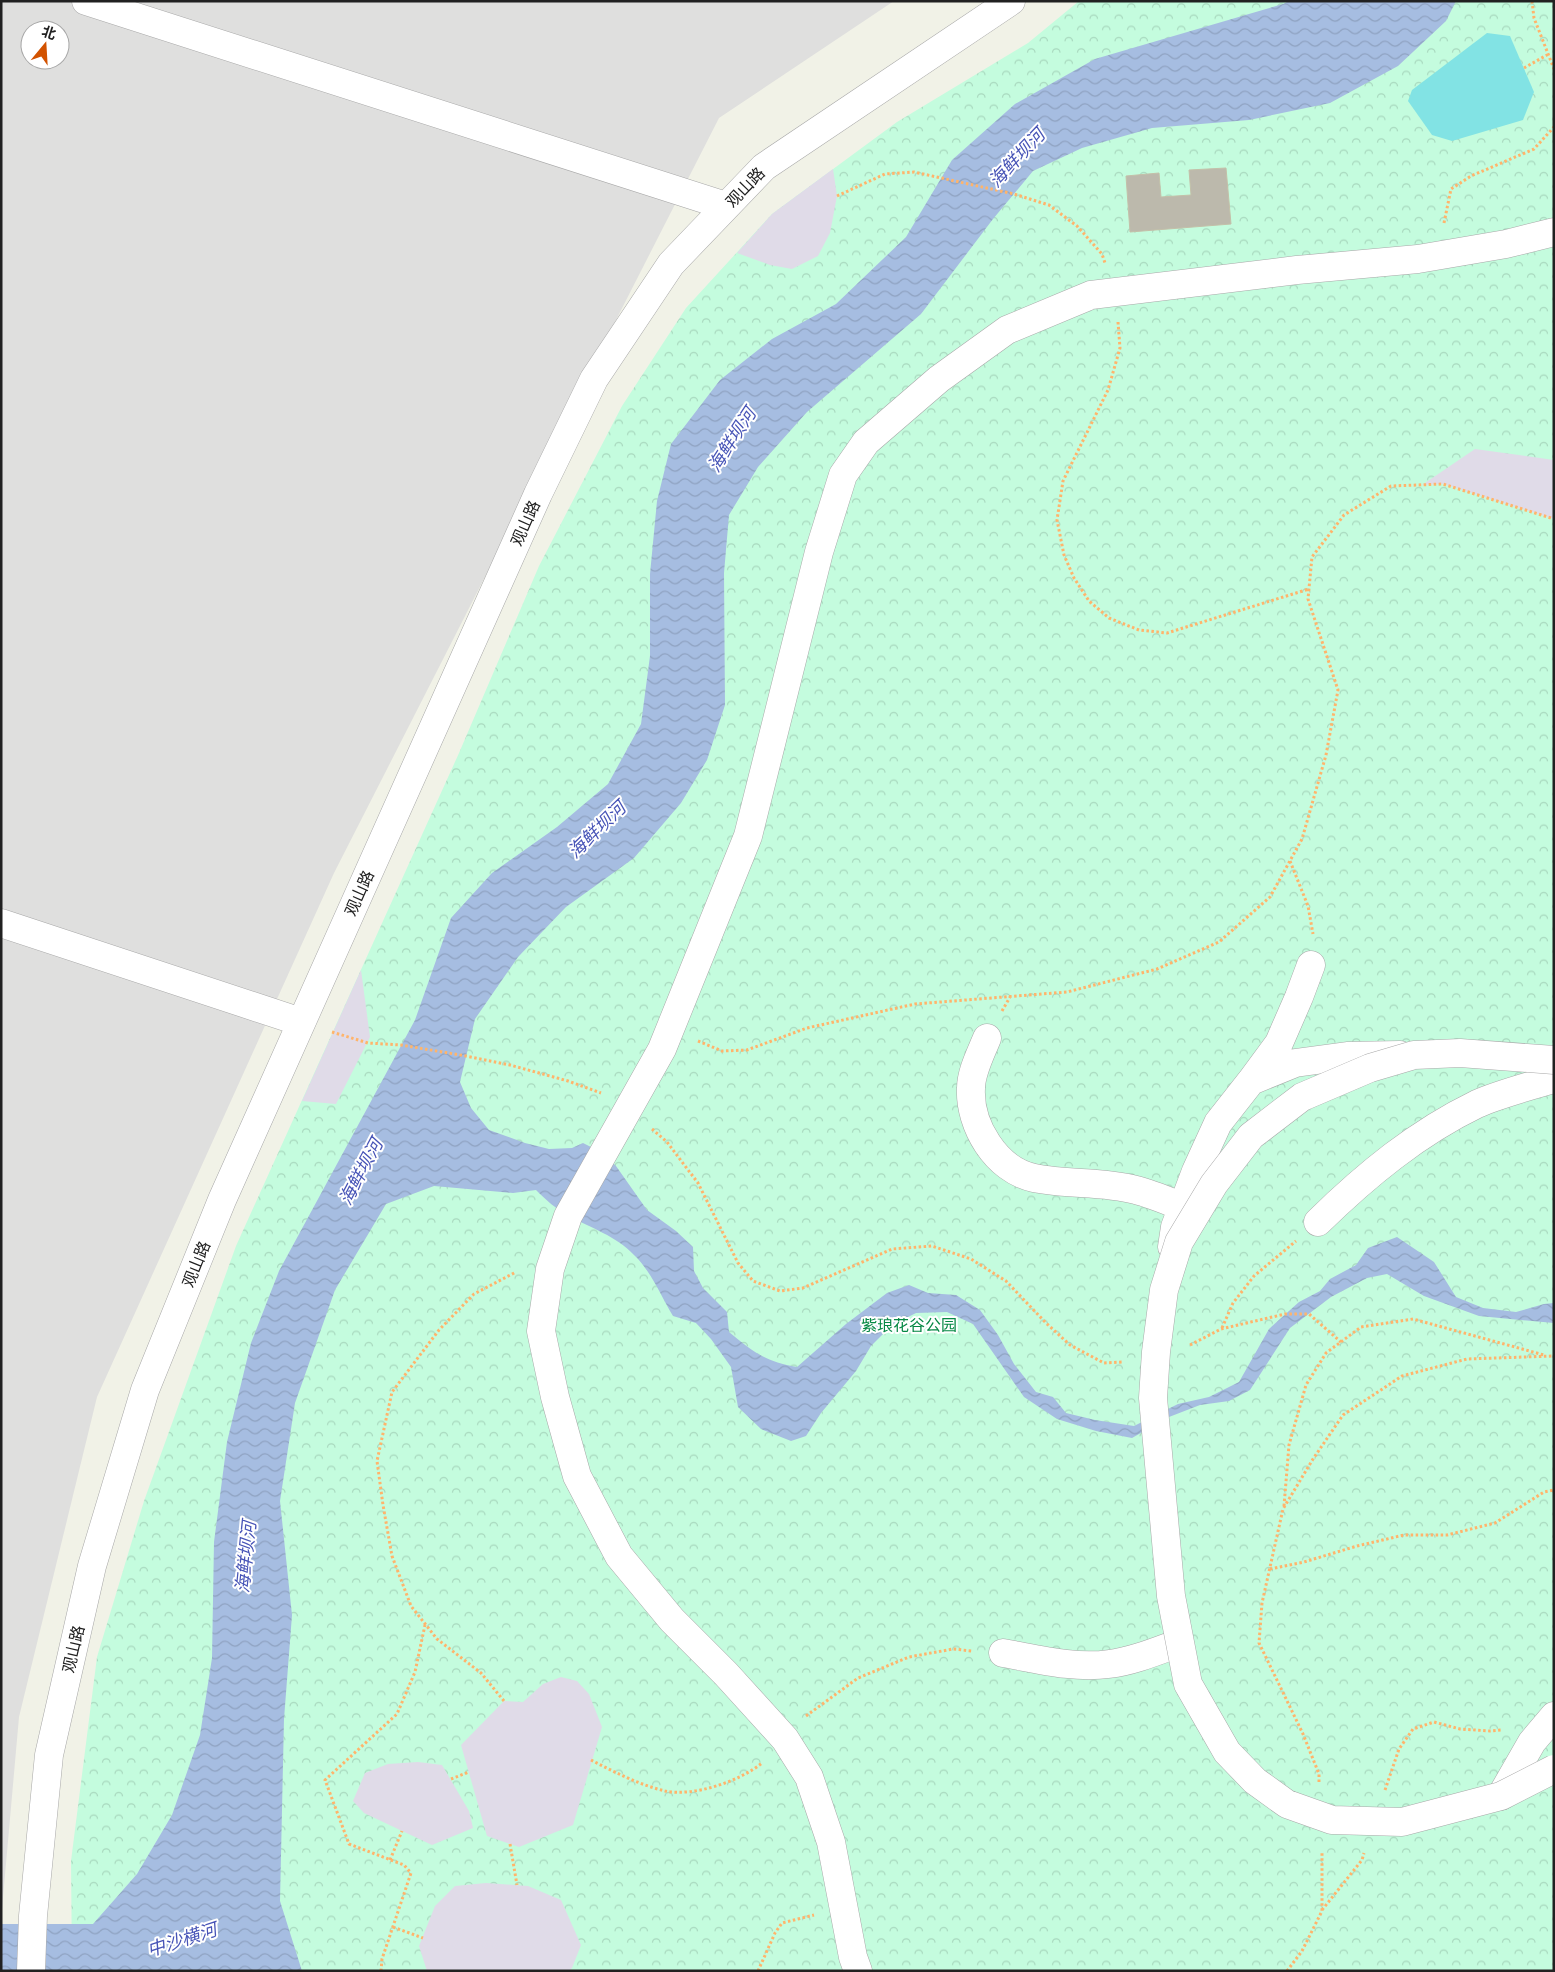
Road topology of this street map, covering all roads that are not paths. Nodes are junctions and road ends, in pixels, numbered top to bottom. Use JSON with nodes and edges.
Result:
{"nodes":[{"id":1,"x":86,"y":1,"type":"edge"},
{"id":2,"x":1011,"y":1,"type":"edge"},
{"id":3,"x":726,"y":206,"type":"junction"},
{"id":4,"x":1554,"y":232,"type":"edge"},
{"id":5,"x":1,"y":923,"type":"edge"},
{"id":6,"x":1311,"y":965,"type":"road end"},
{"id":7,"x":301,"y":1022,"type":"junction"},
{"id":8,"x":988,"y":1038,"type":"dead end"},
{"id":9,"x":1414,"y":1055,"type":"junction"},
{"id":10,"x":1554,"y":1060,"type":"edge"},
{"id":11,"x":1554,"y":1078,"type":"edge"},
{"id":12,"x":1251,"y":1080,"type":"junction"},
{"id":13,"x":1183,"y":1207,"type":"junction"},
{"id":14,"x":1318,"y":1222,"type":"road end"},
{"id":15,"x":1164,"y":1290,"type":"junction"},
{"id":16,"x":1179,"y":1643,"type":"junction"},
{"id":17,"x":1002,"y":1653,"type":"dead end"},
{"id":18,"x":1554,"y":1716,"type":"edge"},
{"id":19,"x":1554,"y":1769,"type":"edge"},
{"id":20,"x":1501,"y":1796,"type":"junction"},
{"id":21,"x":31,"y":1971,"type":"edge"},
{"id":22,"x":858,"y":1971,"type":"edge"}],
"edges":[{"from":1,"to":3,"type":"street"},
{"from":2,"to":3,"type":"street","name":"观山路"},
{"from":3,"to":7,"type":"street","name":"观山路"},
{"from":4,"to":22,"type":"street"},
{"from":5,"to":7,"type":"street"},
{"from":6,"to":12,"type":"street"},
{"from":7,"to":21,"type":"street","name":"观山路"},
{"from":8,"to":13,"type":"street"},
{"from":9,"to":10,"type":"street","bridge":true},
{"from":9,"to":12,"type":"street","bridge":true},
{"from":9,"to":15,"type":"street","bridge":true},
{"from":11,"to":14,"type":"street"},
{"from":12,"to":13,"type":"street"},
{"from":13,"to":15,"type":"street","bridge":true},
{"from":15,"to":16,"type":"street","bridge":true},
{"from":16,"to":17,"type":"street"},
{"from":16,"to":20,"type":"street","bridge":true},
{"from":18,"to":20,"type":"street"},
{"from":19,"to":20,"type":"street","bridge":true}]}
